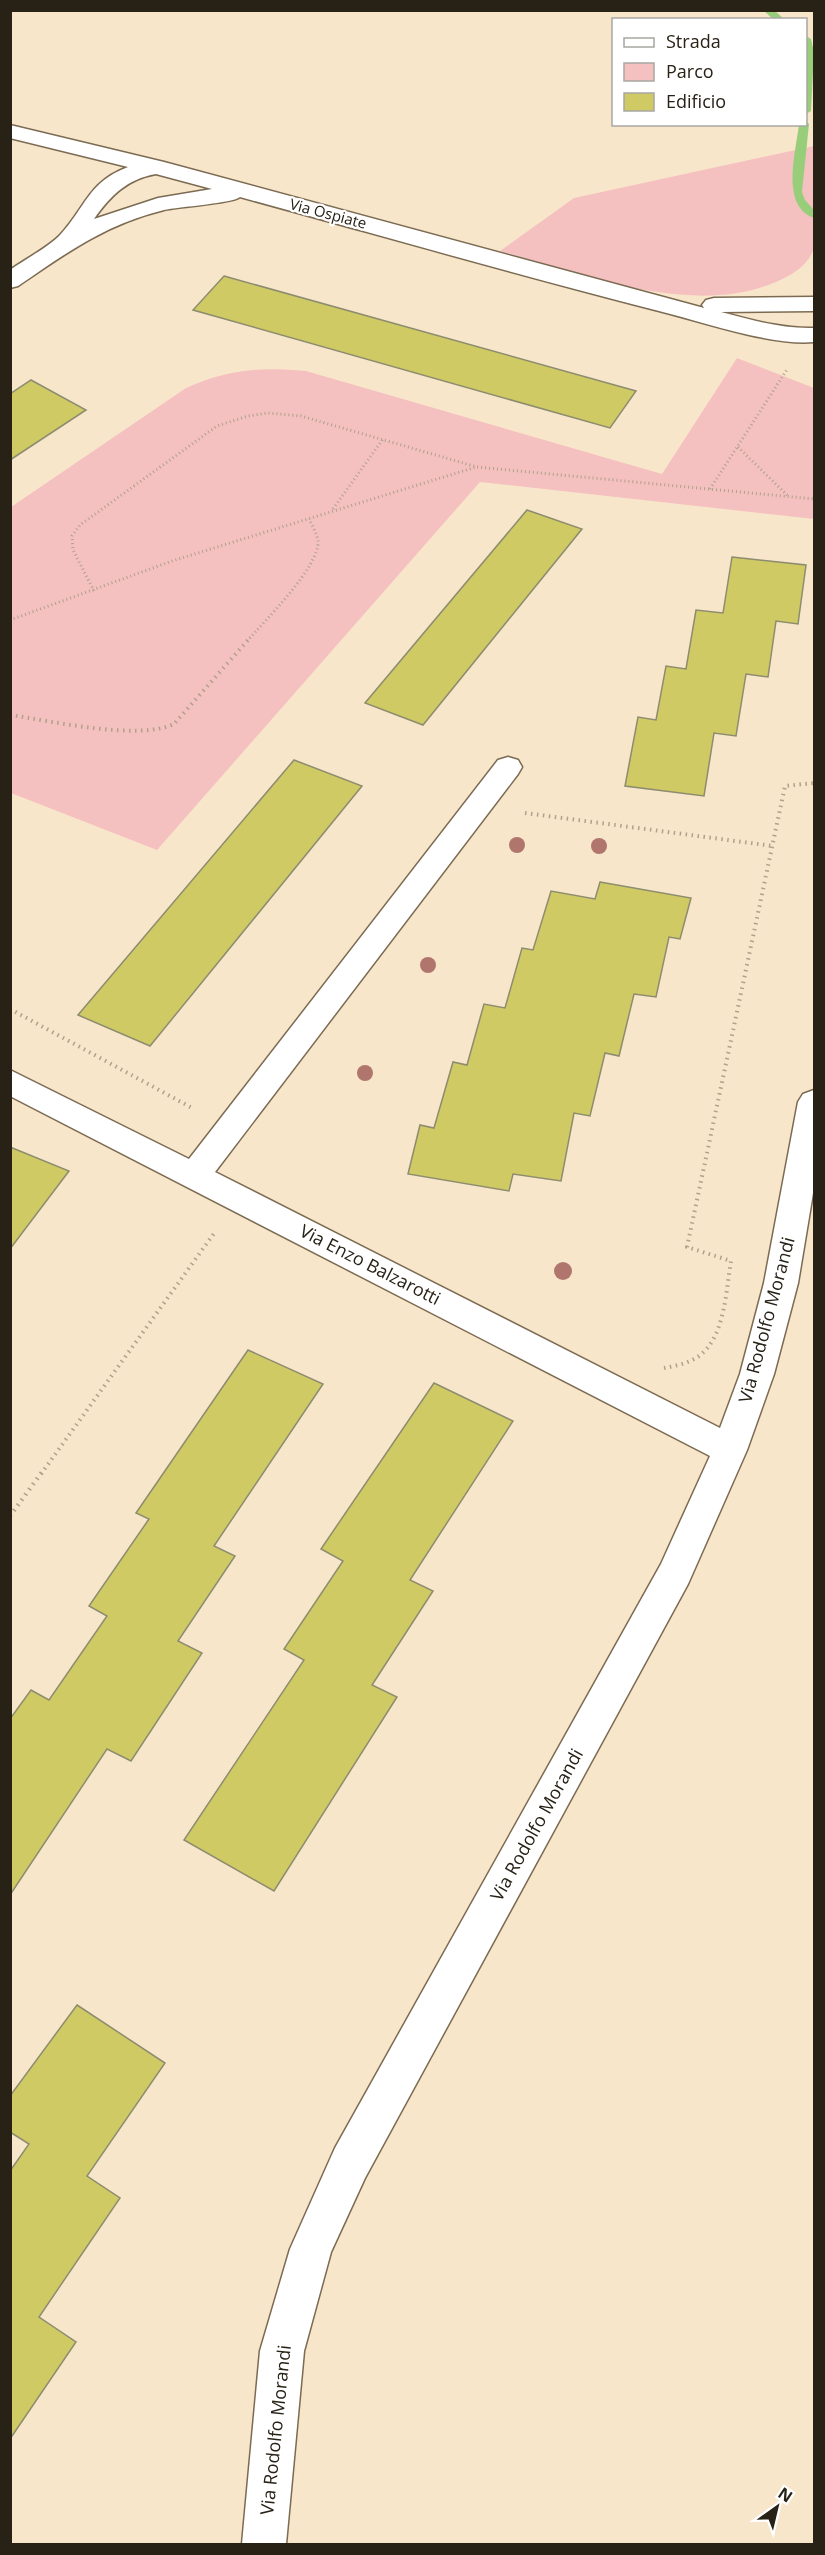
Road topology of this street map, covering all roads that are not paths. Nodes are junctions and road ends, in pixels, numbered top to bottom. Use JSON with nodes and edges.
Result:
{"nodes":[{"id":1,"x":10,"y":131,"type":"edge"},
{"id":2,"x":156,"y":167,"type":"junction"},
{"id":3,"x":258,"y":195,"type":"junction"},
{"id":4,"x":113,"y":220,"type":"junction"},
{"id":5,"x":67,"y":241,"type":"junction"},
{"id":6,"x":10,"y":281,"type":"edge"},
{"id":7,"x":645,"y":300,"type":"junction"},
{"id":8,"x":814,"y":304,"type":"edge"},
{"id":9,"x":814,"y":335,"type":"edge"},
{"id":10,"x":508,"y":767,"type":"dead end"},
{"id":11,"x":10,"y":1082,"type":"edge"},
{"id":12,"x":814,"y":1102,"type":"edge"},
{"id":13,"x":194,"y":1175,"type":"junction"},
{"id":14,"x":729,"y":1450,"type":"junction"},
{"id":15,"x":264,"y":2544,"type":"edge"}],
"edges":[{"from":1,"to":2,"type":"street","name":"Via Ospiate"},
{"from":2,"to":3,"type":"street","name":"Via Ospiate"},
{"from":2,"to":4,"type":"street"},
{"from":2,"to":5,"type":"street"},
{"from":3,"to":4,"type":"street"},
{"from":3,"to":7,"type":"street","name":"Via Ospiate"},
{"from":4,"to":5,"type":"street"},
{"from":5,"to":6,"type":"street"},
{"from":7,"to":8,"type":"street","name":"Via Ospiate"},
{"from":7,"to":9,"type":"street","name":"Via Ospiate"},
{"from":10,"to":13,"type":"street"},
{"from":11,"to":13,"type":"street","name":"Via Enzo Balzarotti"},
{"from":12,"to":14,"type":"street","name":"Via Rodolfo Morandi"},
{"from":13,"to":14,"type":"street","name":"Via Enzo Balzarotti"},
{"from":14,"to":15,"type":"street","name":"Via Rodolfo Morandi"}]}
